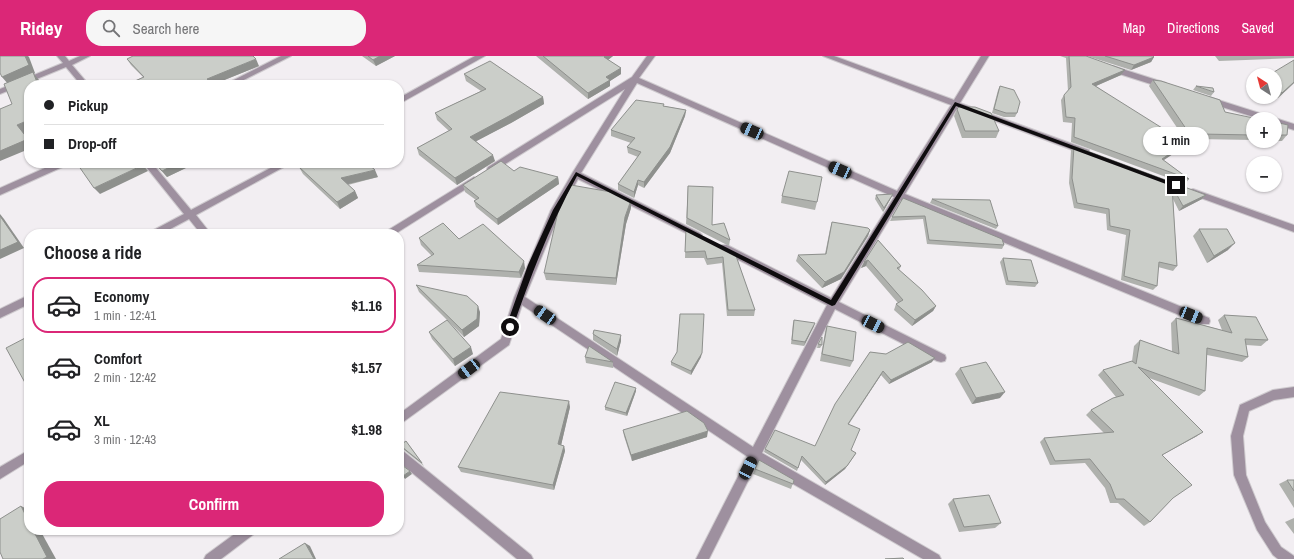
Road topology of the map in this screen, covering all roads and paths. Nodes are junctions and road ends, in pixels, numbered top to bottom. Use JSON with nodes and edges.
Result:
{"nodes":[{"id":1,"x":61,"y":56,"type":"edge"},
{"id":2,"x":86,"y":56,"type":"edge"},
{"id":3,"x":287,"y":56,"type":"edge"},
{"id":4,"x":481,"y":56,"type":"edge"},
{"id":5,"x":650,"y":56,"type":"edge"},
{"id":6,"x":827,"y":56,"type":"edge"},
{"id":7,"x":985,"y":56,"type":"edge"},
{"id":8,"x":68,"y":63,"type":"junction"},
{"id":9,"x":1104,"y":66,"type":"edge"},
{"id":10,"x":635,"y":79,"type":"junction"},
{"id":11,"x":28,"y":80,"type":"edge"},
{"id":12,"x":81,"y":80,"type":"edge"},
{"id":13,"x":238,"y":80,"type":"edge"},
{"id":14,"x":24,"y":82,"type":"edge"},
{"id":15,"x":1172,"y":88,"type":"edge"},
{"id":16,"x":0,"y":92,"type":"edge"},
{"id":17,"x":1202,"y":97,"type":"edge"},
{"id":18,"x":404,"y":98,"type":"edge"},
{"id":19,"x":955,"y":104,"type":"junction"},
{"id":20,"x":1248,"y":112,"type":"edge"},
{"id":21,"x":1282,"y":123,"type":"edge"},
{"id":22,"x":1294,"y":127,"type":"edge"},
{"id":23,"x":1095,"y":155,"type":"edge"},
{"id":24,"x":53,"y":168,"type":"edge"},
{"id":25,"x":151,"y":168,"type":"edge"},
{"id":26,"x":278,"y":168,"type":"edge"},
{"id":27,"x":576,"y":174,"type":"junction"},
{"id":28,"x":1183,"y":188,"type":"edge"},
{"id":29,"x":0,"y":192,"type":"edge"},
{"id":30,"x":898,"y":196,"type":"junction"},
{"id":31,"x":190,"y":215,"type":"junction"},
{"id":32,"x":163,"y":229,"type":"edge"},
{"id":33,"x":202,"y":229,"type":"edge"},
{"id":34,"x":396,"y":229,"type":"edge"},
{"id":35,"x":1294,"y":229,"type":"edge"},
{"id":36,"x":519,"y":298,"type":"junction"},
{"id":37,"x":24,"y":302,"type":"edge"},
{"id":38,"x":832,"y":303,"type":"junction"},
{"id":39,"x":0,"y":314,"type":"edge"},
{"id":40,"x":1205,"y":321,"type":"dead end"},
{"id":41,"x":941,"y":358,"type":"dead end"},
{"id":42,"x":1294,"y":392,"type":"edge"},
{"id":43,"x":404,"y":416,"type":"edge"},
{"id":44,"x":755,"y":456,"type":"junction"},
{"id":45,"x":24,"y":458,"type":"edge"},
{"id":46,"x":404,"y":459,"type":"edge"},
{"id":47,"x":0,"y":473,"type":"edge"},
{"id":48,"x":243,"y":535,"type":"edge"},
{"id":49,"x":210,"y":559,"type":"edge"},
{"id":50,"x":527,"y":559,"type":"edge"},
{"id":51,"x":702,"y":559,"type":"edge"},
{"id":52,"x":935,"y":559,"type":"edge"},
{"id":53,"x":1289,"y":559,"type":"edge"}],
"edges":[{"from":1,"to":8,"type":"street"},
{"from":2,"to":8,"type":"street"},
{"from":3,"to":13,"type":"street"},
{"from":4,"to":18,"type":"street"},
{"from":5,"to":10,"type":"street"},
{"from":6,"to":19,"type":"street"},
{"from":7,"to":19,"type":"street"},
{"from":8,"to":11,"type":"street"},
{"from":8,"to":12,"type":"street"},
{"from":9,"to":15,"type":"street"},
{"from":10,"to":27,"type":"street"},
{"from":10,"to":30,"type":"street"},
{"from":10,"to":34,"type":"street"},
{"from":14,"to":16,"type":"street"},
{"from":17,"to":20,"type":"street"},
{"from":19,"to":23,"type":"street"},
{"from":19,"to":30,"type":"street"},
{"from":21,"to":22,"type":"street"},
{"from":24,"to":29,"type":"street"},
{"from":25,"to":31,"type":"street"},
{"from":26,"to":31,"type":"street"},
{"from":27,"to":36,"type":"street"},
{"from":27,"to":38,"type":"street"},
{"from":28,"to":35,"type":"street"},
{"from":30,"to":38,"type":"street"},
{"from":30,"to":40,"type":"street"},
{"from":31,"to":32,"type":"street"},
{"from":31,"to":33,"type":"street"},
{"from":36,"to":43,"type":"street"},
{"from":36,"to":44,"type":"street"},
{"from":37,"to":39,"type":"street"},
{"from":38,"to":41,"type":"street"},
{"from":38,"to":44,"type":"street"},
{"from":42,"to":53,"type":"street"},
{"from":44,"to":51,"type":"street"},
{"from":44,"to":52,"type":"street"},
{"from":45,"to":47,"type":"street"},
{"from":46,"to":50,"type":"street"},
{"from":48,"to":49,"type":"street"}]}
